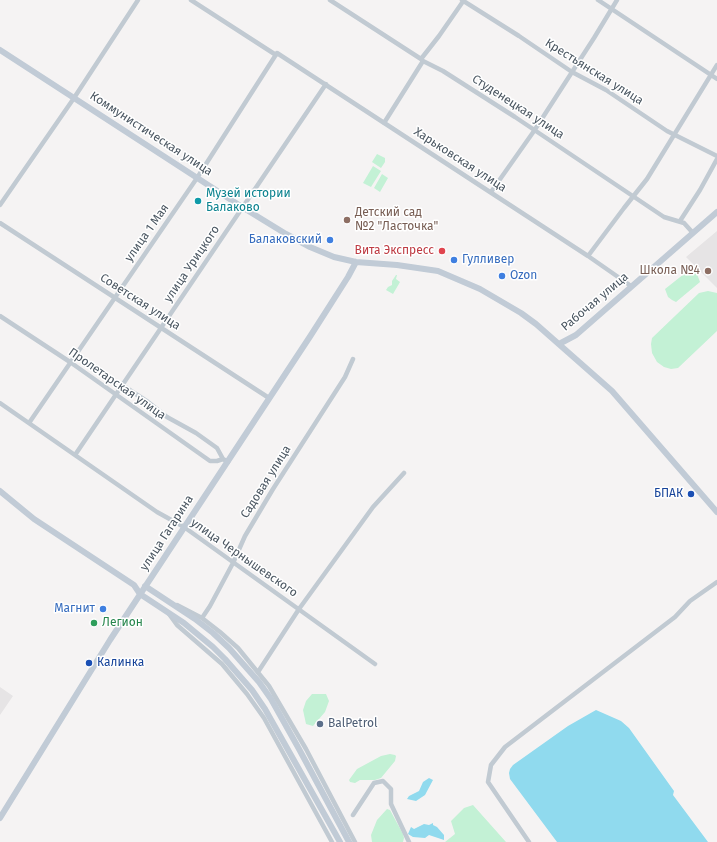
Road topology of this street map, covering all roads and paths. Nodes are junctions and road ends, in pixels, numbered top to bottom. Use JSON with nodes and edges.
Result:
{"nodes":[{"id":1,"x":138,"y":0,"type":"edge"},
{"id":2,"x":191,"y":0,"type":"edge"},
{"id":3,"x":330,"y":0,"type":"edge"},
{"id":4,"x":463,"y":0,"type":"edge"},
{"id":5,"x":598,"y":0,"type":"edge"},
{"id":6,"x":617,"y":0,"type":"edge"},
{"id":7,"x":611,"y":8,"type":"junction"},
{"id":8,"x":0,"y":50,"type":"edge"},
{"id":9,"x":277,"y":54,"type":"junction"},
{"id":10,"x":422,"y":60,"type":"junction"},
{"id":11,"x":717,"y":65,"type":"edge"},
{"id":12,"x":572,"y":72,"type":"junction"},
{"id":13,"x":711,"y":76,"type":"junction"},
{"id":14,"x":717,"y":79,"type":"edge"},
{"id":15,"x":326,"y":84,"type":"junction"},
{"id":16,"x":74,"y":98,"type":"junction"},
{"id":17,"x":384,"y":123,"type":"junction"},
{"id":18,"x":534,"y":131,"type":"junction"},
{"id":19,"x":674,"y":135,"type":"junction"},
{"id":20,"x":717,"y":156,"type":"edge"},
{"id":21,"x":717,"y":159,"type":"edge"},
{"id":22,"x":197,"y":178,"type":"junction"},
{"id":23,"x":491,"y":192,"type":"junction"},
{"id":24,"x":634,"y":196,"type":"junction"},
{"id":25,"x":0,"y":205,"type":"edge"},
{"id":26,"x":242,"y":207,"type":"junction"},
{"id":27,"x":717,"y":212,"type":"edge"},
{"id":28,"x":680,"y":221,"type":"junction"},
{"id":29,"x":0,"y":223,"type":"edge"},
{"id":30,"x":693,"y":233,"type":"junction"},
{"id":31,"x":588,"y":256,"type":"junction"},
{"id":32,"x":356,"y":262,"type":"junction"},
{"id":33,"x":631,"y":286,"type":"junction"},
{"id":34,"x":115,"y":298,"type":"junction"},
{"id":35,"x":0,"y":316,"type":"edge"},
{"id":36,"x":162,"y":328,"type":"junction"},
{"id":37,"x":559,"y":344,"type":"junction"},
{"id":38,"x":353,"y":359,"type":"dead end"},
{"id":39,"x":70,"y":362,"type":"junction"},
{"id":40,"x":122,"y":385,"type":"junction"},
{"id":41,"x":116,"y":395,"type":"junction"},
{"id":42,"x":269,"y":398,"type":"junction"},
{"id":43,"x":0,"y":403,"type":"edge"},
{"id":44,"x":29,"y":423,"type":"junction"},
{"id":45,"x":75,"y":455,"type":"junction"},
{"id":46,"x":225,"y":460,"type":"junction"},
{"id":47,"x":404,"y":473,"type":"dead end"},
{"id":48,"x":0,"y":491,"type":"edge"},
{"id":49,"x":717,"y":512,"type":"edge"},
{"id":50,"x":184,"y":527,"type":"junction"},
{"id":51,"x":233,"y":563,"type":"junction"},
{"id":52,"x":717,"y":582,"type":"edge"},
{"id":53,"x":134,"y":586,"type":"junction"},
{"id":54,"x":146,"y":586,"type":"junction"},
{"id":55,"x":140,"y":594,"type":"junction"},
{"id":56,"x":172,"y":603,"type":"junction"},
{"id":57,"x":299,"y":609,"type":"junction"},
{"id":58,"x":166,"y":611,"type":"junction"},
{"id":59,"x":202,"y":618,"type":"junction"},
{"id":60,"x":375,"y":664,"type":"dead end"},
{"id":61,"x":258,"y":672,"type":"junction"},
{"id":62,"x":352,"y":815,"type":"dead end"},
{"id":63,"x":0,"y":818,"type":"edge"},
{"id":64,"x":332,"y":842,"type":"edge"},
{"id":65,"x":340,"y":842,"type":"edge"},
{"id":66,"x":349,"y":842,"type":"edge"},
{"id":67,"x":355,"y":842,"type":"edge"},
{"id":68,"x":409,"y":842,"type":"edge"},
{"id":69,"x":529,"y":842,"type":"edge"}],
"edges":[{"from":1,"to":16,"type":"street"},
{"from":2,"to":9,"type":"street","name":"Харьковская улица"},
{"from":3,"to":10,"type":"street","name":"Студенецкая улица"},
{"from":4,"to":10,"type":"street"},
{"from":4,"to":12,"type":"street","name":"Крестьянская улица"},
{"from":5,"to":7,"type":"street"},
{"from":6,"to":7,"type":"street"},
{"from":7,"to":12,"type":"street"},
{"from":7,"to":13,"type":"street"},
{"from":8,"to":16,"type":"main road","name":"Коммунистическая улица"},
{"from":9,"to":15,"type":"street","name":"Харьковская улица"},
{"from":9,"to":22,"type":"street","name":"улица 1 Мая"},
{"from":10,"to":17,"type":"street"},
{"from":10,"to":18,"type":"street","name":"Студенецкая улица"},
{"from":11,"to":13,"type":"street"},
{"from":12,"to":18,"type":"street"},
{"from":12,"to":19,"type":"street","name":"Крестьянская улица"},
{"from":13,"to":14,"type":"street"},
{"from":13,"to":19,"type":"street"},
{"from":15,"to":17,"type":"street","name":"Харьковская улица"},
{"from":15,"to":26,"type":"street","name":"улица Урицкого"},
{"from":16,"to":22,"type":"main road","name":"Коммунистическая улица"},
{"from":16,"to":25,"type":"street"},
{"from":17,"to":23,"type":"street","name":"Харьковская улица"},
{"from":18,"to":23,"type":"street"},
{"from":18,"to":24,"type":"street","name":"Студенецкая улица"},
{"from":19,"to":20,"type":"street","name":"Крестьянская улица"},
{"from":19,"to":24,"type":"street"},
{"from":21,"to":28,"type":"street"},
{"from":22,"to":26,"type":"main road","name":"Коммунистическая улица"},
{"from":22,"to":34,"type":"street","name":"улица 1 Мая"},
{"from":23,"to":31,"type":"street","name":"Харьковская улица"},
{"from":24,"to":28,"type":"street","name":"Студенецкая улица"},
{"from":24,"to":31,"type":"street"},
{"from":26,"to":32,"type":"main road","name":"Коммунистическая улица"},
{"from":26,"to":36,"type":"street","name":"улица Урицкого"},
{"from":27,"to":30,"type":"main road","name":"Рабочая улица"},
{"from":28,"to":30,"type":"street","name":"Студенецкая улица"},
{"from":29,"to":34,"type":"street","name":"Советская улица"},
{"from":30,"to":33,"type":"main road","name":"Рабочая улица"},
{"from":31,"to":33,"type":"street","name":"Харьковская улица"},
{"from":32,"to":37,"type":"main road","name":"Коммунистическая улица"},
{"from":32,"to":42,"type":"main road","name":"улица Гагарина"},
{"from":33,"to":37,"type":"main road","name":"Рабочая улица"},
{"from":34,"to":36,"type":"street","name":"Советская улица"},
{"from":34,"to":39,"type":"street","name":"улица 1 Мая"},
{"from":35,"to":39,"type":"street","name":"Пролетарская улица"},
{"from":36,"to":40,"type":"street","name":"улица Урицкого"},
{"from":36,"to":42,"type":"street","name":"Советская улица"},
{"from":37,"to":49,"type":"main road","name":"Коммунистическая улица"},
{"from":38,"to":51,"type":"street","name":"Садовая улица"},
{"from":39,"to":41,"type":"street","name":"Пролетарская улица"},
{"from":39,"to":44,"type":"street","name":"улица 1 Мая"},
{"from":40,"to":41,"type":"street","name":"улица Урицкого"},
{"from":40,"to":46,"type":"street","name":"Пролетарская улица"},
{"from":41,"to":45,"type":"street","name":"улица Урицкого"},
{"from":41,"to":46,"type":"street","name":"Пролетарская улица"},
{"from":42,"to":46,"type":"main road","name":"улица Гагарина"},
{"from":43,"to":44,"type":"street","name":"улица Чернышевского"},
{"from":44,"to":45,"type":"street","name":"улица Чернышевского"},
{"from":45,"to":50,"type":"street","name":"улица Чернышевского"},
{"from":46,"to":50,"type":"main road","name":"улица Гагарина"},
{"from":47,"to":57,"type":"street"},
{"from":48,"to":53,"type":"main road"},
{"from":50,"to":51,"type":"street","name":"улица Чернышевского"},
{"from":50,"to":54,"type":"main road","name":"улица Гагарина"},
{"from":51,"to":57,"type":"street","name":"улица Чернышевского"},
{"from":51,"to":59,"type":"street","name":"Садовая улица"},
{"from":52,"to":69,"type":"street"},
{"from":53,"to":54,"type":"main road"},
{"from":53,"to":55,"type":"main road"},
{"from":54,"to":55,"type":"main road","name":"улица Гагарина"},
{"from":54,"to":56,"type":"main road"},
{"from":55,"to":58,"type":"main road"},
{"from":55,"to":63,"type":"main road","name":"улица Гагарина"},
{"from":56,"to":59,"type":"street"},
{"from":56,"to":66,"type":"main road"},
{"from":57,"to":60,"type":"street","name":"улица Чернышевского"},
{"from":57,"to":61,"type":"street"},
{"from":58,"to":64,"type":"street"},
{"from":58,"to":65,"type":"main road"},
{"from":59,"to":61,"type":"street"},
{"from":61,"to":67,"type":"street"},
{"from":62,"to":68,"type":"street"}]}
